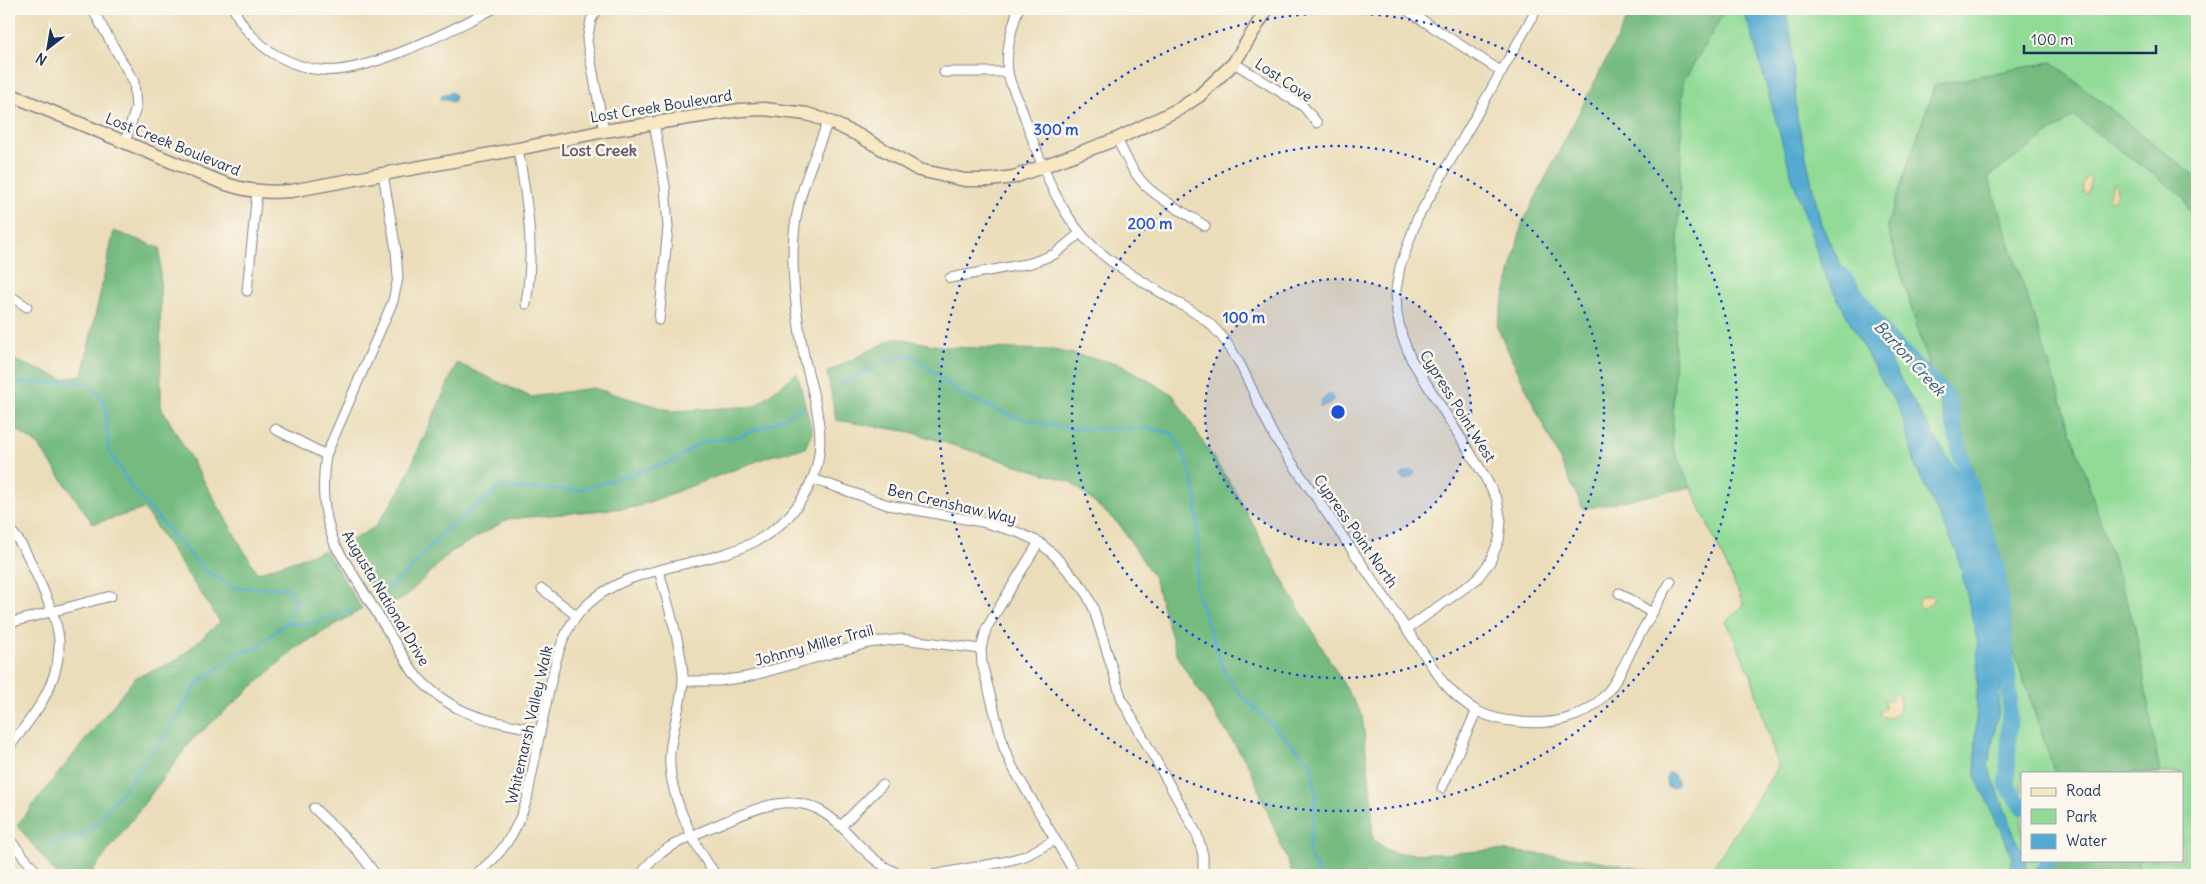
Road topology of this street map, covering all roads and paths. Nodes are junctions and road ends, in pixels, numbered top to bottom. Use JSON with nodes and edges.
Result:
{"nodes":[{"id":1,"x":92,"y":9,"type":"edge"},
{"id":2,"x":234,"y":9,"type":"edge"},
{"id":3,"x":493,"y":9,"type":"edge"},
{"id":4,"x":597,"y":9,"type":"edge"},
{"id":5,"x":1018,"y":9,"type":"edge"},
{"id":6,"x":1267,"y":9,"type":"edge"},
{"id":7,"x":1405,"y":9,"type":"edge"},
{"id":8,"x":1537,"y":9,"type":"edge"},
{"id":9,"x":1234,"y":63,"type":"junction"},
{"id":10,"x":944,"y":72,"type":"dead end"},
{"id":11,"x":1008,"y":72,"type":"junction"},
{"id":12,"x":1502,"y":72,"type":"junction"},
{"id":13,"x":9,"y":94,"type":"edge"},
{"id":14,"x":828,"y":121,"type":"junction"},
{"id":15,"x":654,"y":123,"type":"junction"},
{"id":16,"x":1317,"y":123,"type":"dead end"},
{"id":17,"x":604,"y":131,"type":"junction"},
{"id":18,"x":1117,"y":139,"type":"junction"},
{"id":19,"x":124,"y":142,"type":"junction"},
{"id":20,"x":518,"y":150,"type":"junction"},
{"id":21,"x":1043,"y":168,"type":"junction"},
{"id":22,"x":383,"y":174,"type":"junction"},
{"id":23,"x":257,"y":192,"type":"junction"},
{"id":24,"x":1205,"y":226,"type":"dead end"},
{"id":25,"x":1080,"y":233,"type":"junction"},
{"id":26,"x":950,"y":278,"type":"dead end"},
{"id":27,"x":247,"y":291,"type":"dead end"},
{"id":28,"x":9,"y":295,"type":"edge"},
{"id":29,"x":526,"y":304,"type":"dead end"},
{"id":30,"x":27,"y":307,"type":"dead end"},
{"id":31,"x":659,"y":320,"type":"dead end"},
{"id":32,"x":275,"y":429,"type":"dead end"},
{"id":33,"x":326,"y":455,"type":"junction"},
{"id":34,"x":813,"y":478,"type":"junction"},
{"id":35,"x":9,"y":529,"type":"edge"},
{"id":36,"x":1039,"y":542,"type":"junction"},
{"id":37,"x":659,"y":570,"type":"junction"},
{"id":38,"x":1670,"y":581,"type":"dead end"},
{"id":39,"x":542,"y":589,"type":"dead end"},
{"id":40,"x":1619,"y":593,"type":"dead end"},
{"id":41,"x":111,"y":596,"type":"dead end"},
{"id":42,"x":53,"y":612,"type":"junction"},
{"id":43,"x":1652,"y":612,"type":"junction"},
{"id":44,"x":577,"y":616,"type":"junction"},
{"id":45,"x":9,"y":623,"type":"edge"},
{"id":46,"x":1407,"y":629,"type":"junction"},
{"id":47,"x":981,"y":649,"type":"junction"},
{"id":48,"x":683,"y":681,"type":"junction"},
{"id":49,"x":1476,"y":712,"type":"junction"},
{"id":50,"x":540,"y":731,"type":"junction"},
{"id":51,"x":9,"y":747,"type":"edge"},
{"id":52,"x":882,"y":785,"type":"dead end"},
{"id":53,"x":1442,"y":788,"type":"dead end"},
{"id":54,"x":314,"y":808,"type":"dead end"},
{"id":55,"x":841,"y":826,"type":"junction"},
{"id":56,"x":693,"y":835,"type":"junction"},
{"id":57,"x":9,"y":839,"type":"edge"},
{"id":58,"x":1055,"y":840,"type":"junction"},
{"id":59,"x":39,"y":875,"type":"edge"},
{"id":60,"x":376,"y":875,"type":"edge"},
{"id":61,"x":474,"y":875,"type":"edge"},
{"id":62,"x":641,"y":875,"type":"edge"},
{"id":63,"x":716,"y":875,"type":"edge"},
{"id":64,"x":905,"y":875,"type":"edge"},
{"id":65,"x":933,"y":875,"type":"edge"},
{"id":66,"x":1076,"y":875,"type":"edge"},
{"id":67,"x":1202,"y":875,"type":"edge"}],
"edges":[{"from":1,"to":19,"type":"street"},
{"from":2,"to":3,"type":"street"},
{"from":4,"to":17,"type":"street"},
{"from":5,"to":11,"type":"street"},
{"from":6,"to":9,"type":"street","name":"Lost Creek Boulevard"},
{"from":7,"to":12,"type":"street"},
{"from":8,"to":12,"type":"street","name":"Cypress Point West"},
{"from":9,"to":16,"type":"street","name":"Lost Cove"},
{"from":9,"to":18,"type":"street","name":"Lost Creek Boulevard"},
{"from":10,"to":11,"type":"street"},
{"from":11,"to":21,"type":"street","name":"Cypress Point North"},
{"from":12,"to":46,"type":"street","name":"Cypress Point West"},
{"from":13,"to":19,"type":"street","name":"Lost Creek Boulevard"},
{"from":14,"to":15,"type":"street","name":"Lost Creek Boulevard"},
{"from":14,"to":21,"type":"street","name":"Lost Creek Boulevard"},
{"from":14,"to":34,"type":"street","name":"Whitemarsh Valley Walk"},
{"from":15,"to":17,"type":"street","name":"Lost Creek Boulevard"},
{"from":15,"to":31,"type":"street"},
{"from":17,"to":20,"type":"street","name":"Lost Creek Boulevard"},
{"from":18,"to":21,"type":"street","name":"Lost Creek Boulevard"},
{"from":18,"to":24,"type":"street"},
{"from":19,"to":23,"type":"street","name":"Lost Creek Boulevard"},
{"from":20,"to":22,"type":"street","name":"Lost Creek Boulevard"},
{"from":20,"to":29,"type":"street"},
{"from":21,"to":25,"type":"street","name":"Cypress Point North"},
{"from":22,"to":23,"type":"street","name":"Lost Creek Boulevard"},
{"from":22,"to":33,"type":"street","name":"Augusta National Drive"},
{"from":23,"to":27,"type":"street"},
{"from":25,"to":26,"type":"street"},
{"from":25,"to":46,"type":"street","name":"Cypress Point North"},
{"from":28,"to":30,"type":"street"},
{"from":32,"to":33,"type":"street"},
{"from":33,"to":50,"type":"street","name":"Augusta National Drive"},
{"from":34,"to":36,"type":"street","name":"Ben Crenshaw Way"},
{"from":34,"to":37,"type":"street","name":"Whitemarsh Valley Walk"},
{"from":35,"to":42,"type":"street"},
{"from":36,"to":47,"type":"street"},
{"from":36,"to":67,"type":"street","name":"Ben Crenshaw Way"},
{"from":37,"to":44,"type":"street","name":"Whitemarsh Valley Walk"},
{"from":37,"to":48,"type":"street"},
{"from":38,"to":43,"type":"street","name":"Cypress Point North"},
{"from":39,"to":44,"type":"street"},
{"from":40,"to":43,"type":"street"},
{"from":41,"to":42,"type":"street"},
{"from":42,"to":45,"type":"street"},
{"from":42,"to":51,"type":"street"},
{"from":43,"to":49,"type":"street","name":"Cypress Point North"},
{"from":44,"to":50,"type":"street","name":"Whitemarsh Valley Walk"},
{"from":46,"to":49,"type":"street","name":"Cypress Point North"},
{"from":47,"to":48,"type":"street","name":"Johnny Miller Trail"},
{"from":47,"to":58,"type":"street"},
{"from":48,"to":56,"type":"street"},
{"from":49,"to":53,"type":"street"},
{"from":50,"to":61,"type":"street","name":"Whitemarsh Valley Walk"},
{"from":52,"to":55,"type":"street"},
{"from":54,"to":60,"type":"street"},
{"from":55,"to":56,"type":"street"},
{"from":55,"to":64,"type":"street"},
{"from":56,"to":62,"type":"street"},
{"from":56,"to":63,"type":"street"},
{"from":57,"to":59,"type":"street"},
{"from":58,"to":65,"type":"street"},
{"from":58,"to":66,"type":"street"}]}
